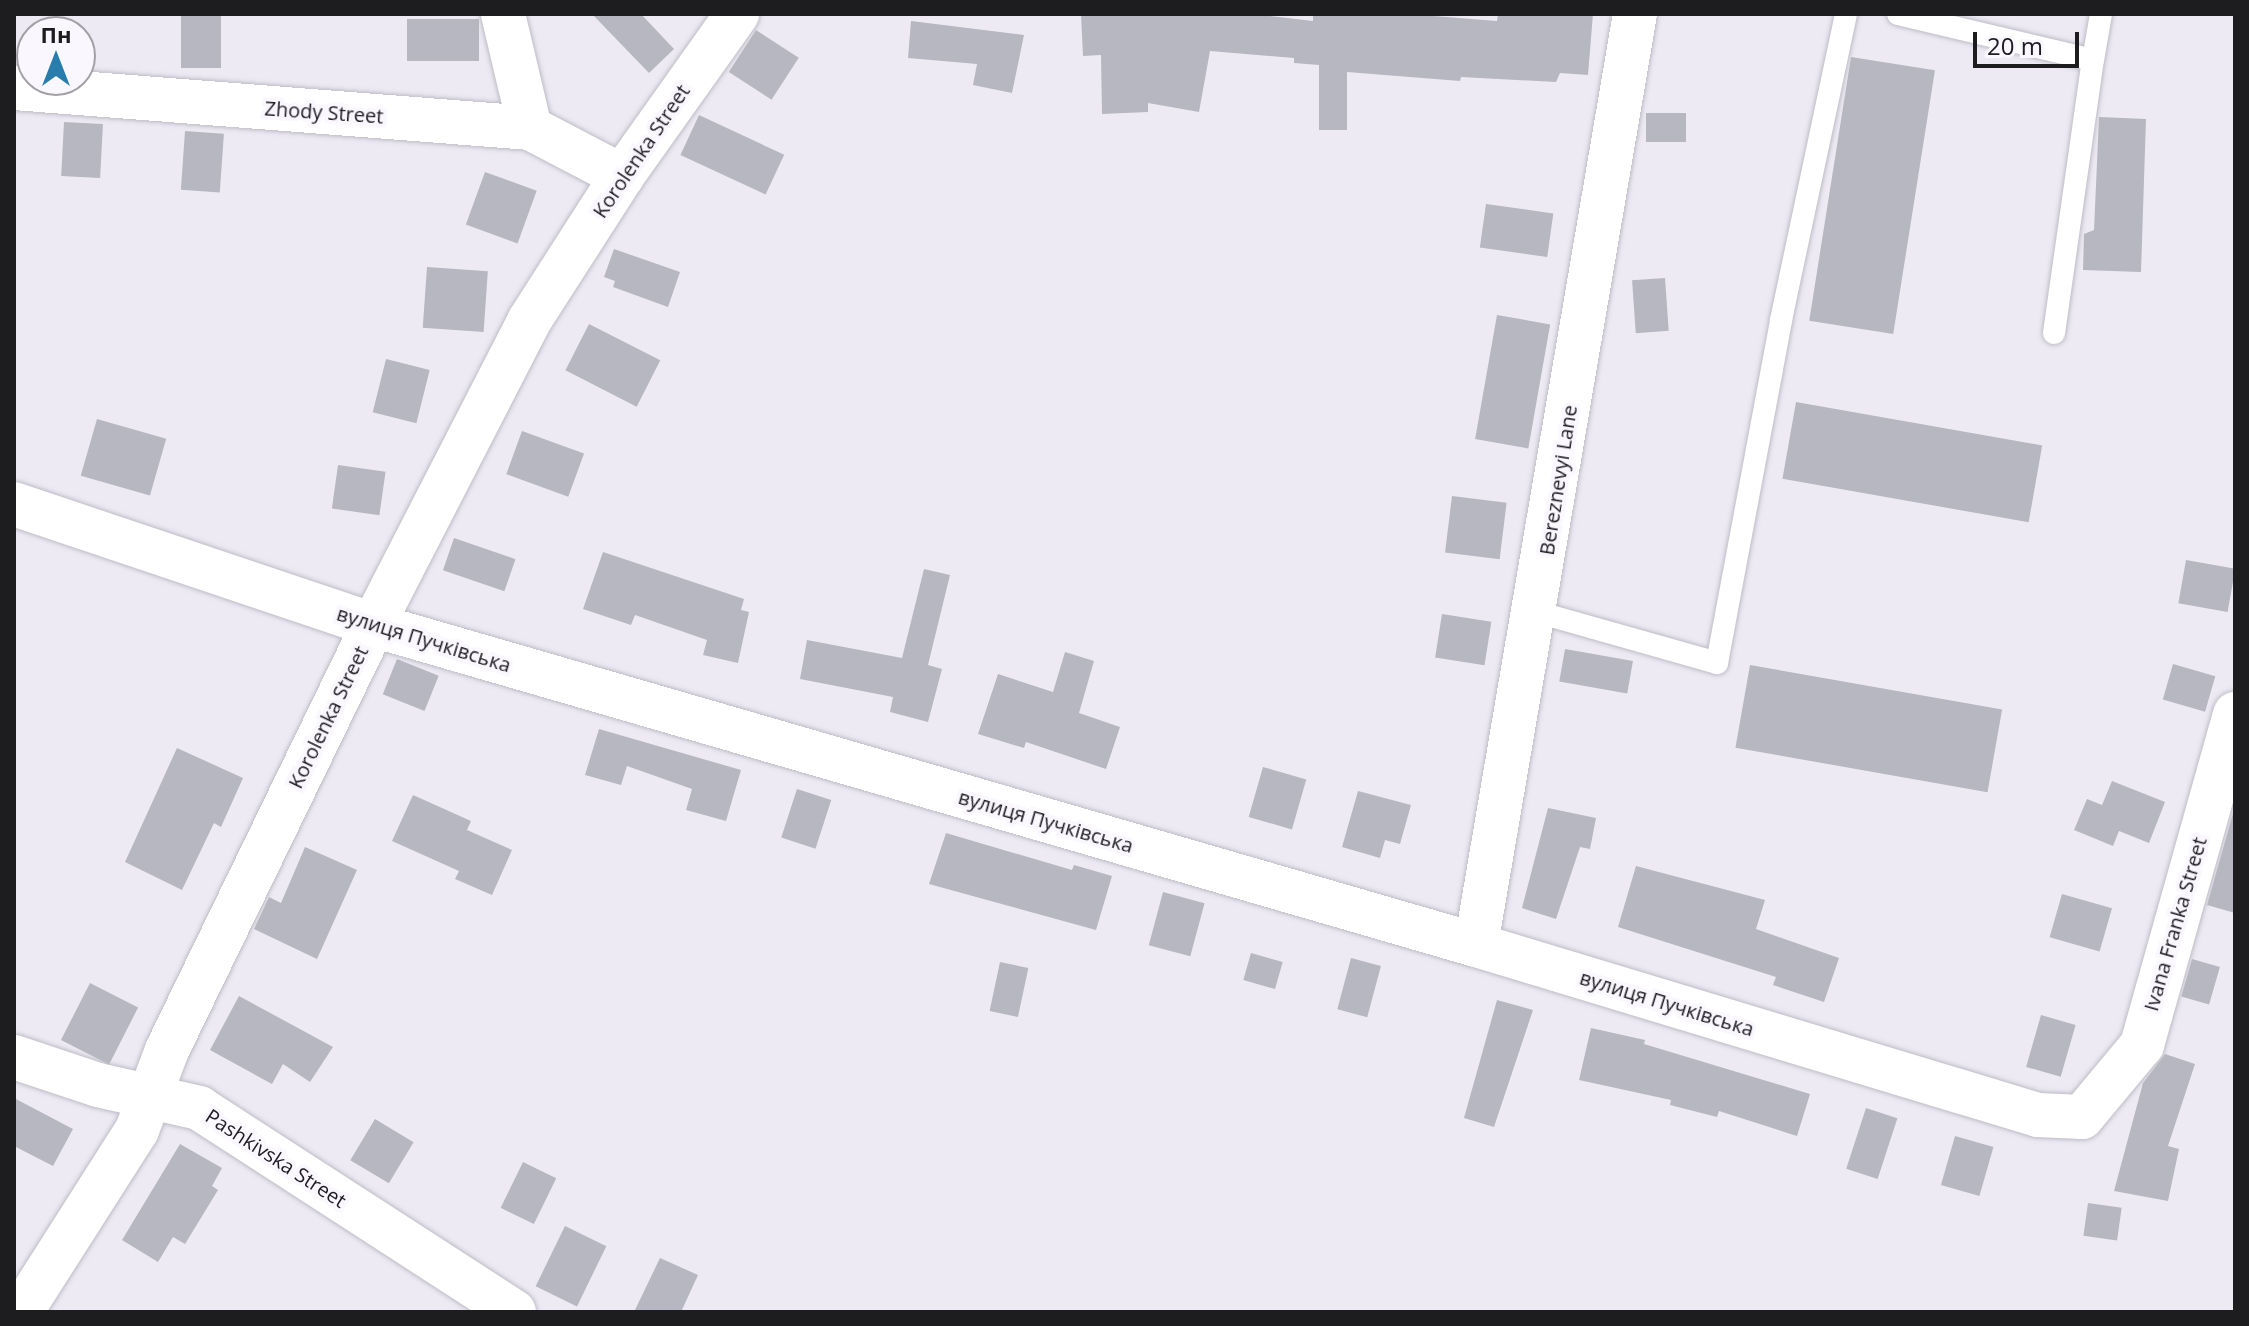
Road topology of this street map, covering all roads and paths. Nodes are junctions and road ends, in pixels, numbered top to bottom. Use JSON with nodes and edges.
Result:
{"nodes":[{"id":1,"x":503,"y":14,"type":"edge"},
{"id":2,"x":737,"y":14,"type":"edge"},
{"id":3,"x":1635,"y":14,"type":"edge"},
{"id":4,"x":1846,"y":14,"type":"edge"},
{"id":5,"x":1898,"y":14,"type":"edge"},
{"id":6,"x":2101,"y":14,"type":"edge"},
{"id":7,"x":2093,"y":60,"type":"junction"},
{"id":8,"x":14,"y":88,"type":"edge"},
{"id":9,"x":530,"y":128,"type":"junction"},
{"id":10,"x":622,"y":176,"type":"junction"},
{"id":11,"x":2054,"y":333,"type":"dead end"},
{"id":12,"x":14,"y":504,"type":"edge"},
{"id":13,"x":1537,"y":612,"type":"junction"},
{"id":14,"x":373,"y":625,"type":"junction"},
{"id":15,"x":2235,"y":714,"type":"edge"},
{"id":16,"x":1476,"y":945,"type":"junction"},
{"id":17,"x":14,"y":1057,"type":"edge"},
{"id":18,"x":149,"y":1093,"type":"junction"},
{"id":19,"x":2082,"y":1117,"type":"joint"},
{"id":20,"x":21,"y":1312,"type":"edge"},
{"id":21,"x":514,"y":1312,"type":"edge"}],
"edges":[{"from":1,"to":9,"type":"street"},
{"from":2,"to":10,"type":"street","name":"Korolenka Street"},
{"from":3,"to":13,"type":"street","name":"Bereznevyi Lane"},
{"from":4,"to":13,"type":"lane"},
{"from":5,"to":7,"type":"lane"},
{"from":6,"to":7,"type":"lane"},
{"from":7,"to":11,"type":"lane"},
{"from":8,"to":9,"type":"street","name":"Zhody Street"},
{"from":9,"to":10,"type":"street","name":"Zhody Street"},
{"from":10,"to":14,"type":"street","name":"Korolenka Street"},
{"from":12,"to":14,"type":"street","name":"вулиця Пучківська"},
{"from":13,"to":16,"type":"street","name":"Bereznevyi Lane"},
{"from":14,"to":16,"type":"street","name":"вулиця Пучківська"},
{"from":14,"to":18,"type":"street","name":"Korolenka Street"},
{"from":15,"to":19,"type":"street","name":"Ivana Franka Street"},
{"from":16,"to":19,"type":"street","name":"вулиця Пучківська"},
{"from":17,"to":18,"type":"street","name":"Pashkivska Street"},
{"from":18,"to":20,"type":"street","name":"Korolenka Street"},
{"from":18,"to":21,"type":"street","name":"Pashkivska Street"}]}
